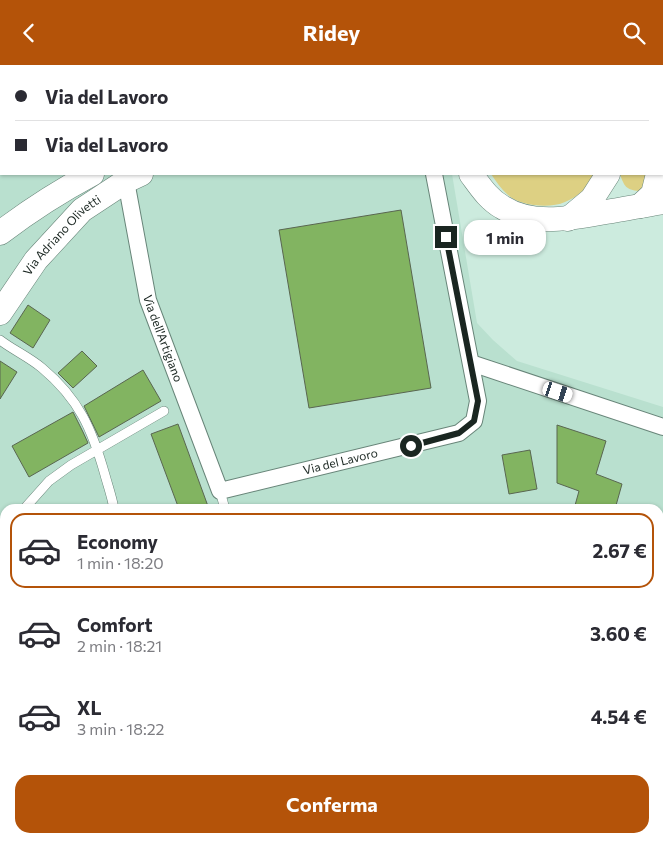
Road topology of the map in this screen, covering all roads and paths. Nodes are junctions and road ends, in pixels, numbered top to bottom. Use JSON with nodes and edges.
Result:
{"nodes":[{"id":1,"x":90,"y":175,"type":"edge"},
{"id":2,"x":434,"y":175,"type":"edge"},
{"id":3,"x":472,"y":175,"type":"edge"},
{"id":4,"x":607,"y":175,"type":"edge"},
{"id":5,"x":612,"y":175,"type":"edge"},
{"id":6,"x":658,"y":175,"type":"edge"},
{"id":7,"x":133,"y":177,"type":"edge"},
{"id":8,"x":663,"y":202,"type":"edge"},
{"id":9,"x":640,"y":206,"type":"junction"},
{"id":10,"x":568,"y":219,"type":"junction"},
{"id":11,"x":0,"y":233,"type":"edge"},
{"id":12,"x":0,"y":313,"type":"edge"},
{"id":13,"x":0,"y":340,"type":"edge"},
{"id":14,"x":471,"y":363,"type":"junction"},
{"id":15,"x":164,"y":411,"type":"dead end"},
{"id":16,"x":663,"y":427,"type":"edge"},
{"id":17,"x":97,"y":449,"type":"junction"},
{"id":18,"x":220,"y":491,"type":"junction"},
{"id":19,"x":28,"y":504,"type":"edge"},
{"id":20,"x":113,"y":504,"type":"edge"},
{"id":21,"x":224,"y":504,"type":"edge"}],
"edges":[{"from":1,"to":11,"type":"main road"},
{"from":2,"to":14,"type":"street","name":"Via del Lavoro"},
{"from":3,"to":10,"type":"main road"},
{"from":4,"to":10,"type":"main road"},
{"from":5,"to":9,"type":"main road"},
{"from":6,"to":9,"type":"main road"},
{"from":7,"to":12,"type":"main road","name":"Via Adriano Olivetti"},
{"from":7,"to":18,"type":"street","name":"Via dell'Artigiano"},
{"from":8,"to":9,"type":"main road"},
{"from":9,"to":10,"type":"main road"},
{"from":13,"to":17,"type":"lane"},
{"from":14,"to":16,"type":"street"},
{"from":14,"to":18,"type":"street","name":"Via del Lavoro"},
{"from":15,"to":17,"type":"lane"},
{"from":17,"to":19,"type":"lane"},
{"from":17,"to":20,"type":"lane"},
{"from":18,"to":21,"type":"lane"}]}
